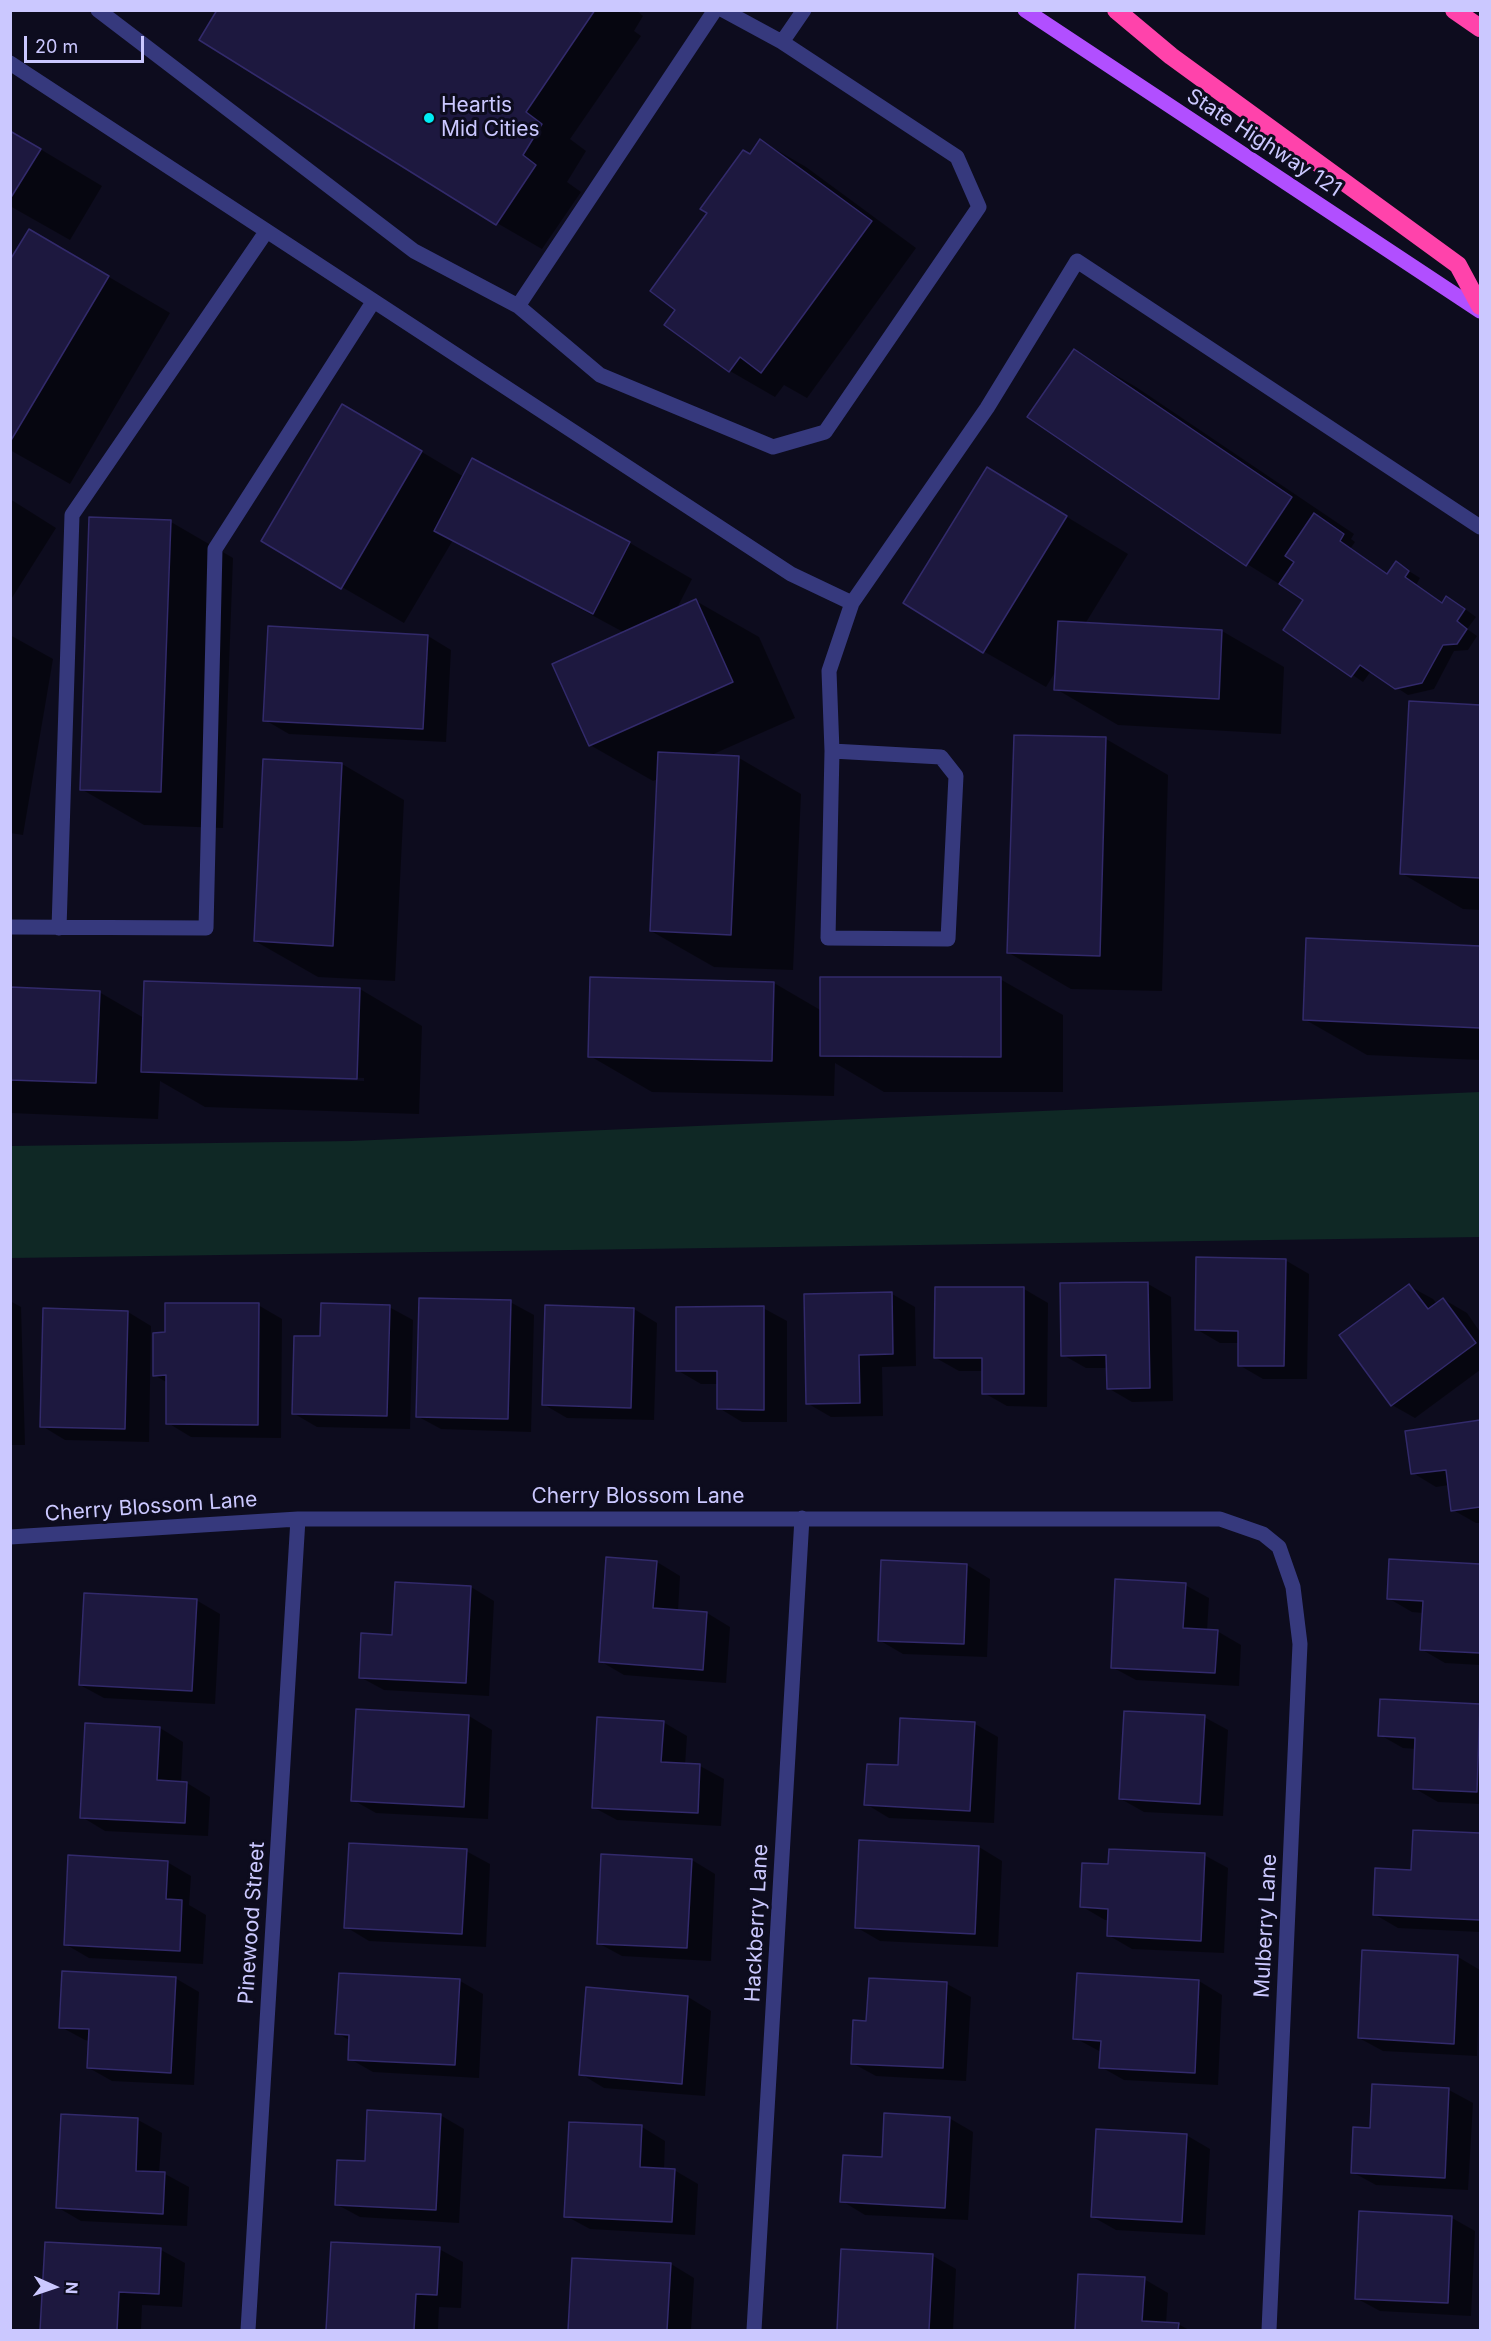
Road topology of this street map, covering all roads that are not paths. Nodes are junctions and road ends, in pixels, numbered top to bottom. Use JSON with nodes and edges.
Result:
{"nodes":[{"id":1,"x":98,"y":10,"type":"edge"},
{"id":2,"x":715,"y":10,"type":"edge"},
{"id":3,"x":723,"y":10,"type":"edge"},
{"id":4,"x":804,"y":10,"type":"edge"},
{"id":5,"x":1025,"y":10,"type":"edge"},
{"id":6,"x":1116,"y":10,"type":"edge"},
{"id":7,"x":1454,"y":10,"type":"edge"},
{"id":8,"x":1480,"y":28,"type":"edge"},
{"id":9,"x":782,"y":42,"type":"junction"},
{"id":10,"x":10,"y":63,"type":"edge"},
{"id":11,"x":266,"y":232,"type":"junction"},
{"id":12,"x":373,"y":302,"type":"junction"},
{"id":13,"x":518,"y":306,"type":"junction"},
{"id":14,"x":1480,"y":306,"type":"edge"},
{"id":15,"x":1480,"y":311,"type":"edge"},
{"id":16,"x":1480,"y":527,"type":"edge"},
{"id":17,"x":852,"y":603,"type":"junction"},
{"id":18,"x":832,"y":751,"type":"junction"},
{"id":19,"x":10,"y":927,"type":"edge"},
{"id":20,"x":58,"y":928,"type":"junction"},
{"id":21,"x":802,"y":1518,"type":"junction"},
{"id":22,"x":298,"y":1519,"type":"junction"},
{"id":23,"x":1263,"y":1534,"type":"joint"},
{"id":24,"x":10,"y":1537,"type":"edge"},
{"id":25,"x":248,"y":2331,"type":"edge"},
{"id":26,"x":754,"y":2331,"type":"edge"},
{"id":27,"x":1269,"y":2331,"type":"edge"}],
"edges":[{"from":1,"to":13,"type":"street"},
{"from":2,"to":13,"type":"street"},
{"from":3,"to":9,"type":"street"},
{"from":4,"to":9,"type":"street"},
{"from":5,"to":15,"type":"main road","name":"State Highway 121"},
{"from":6,"to":14,"type":"highway"},
{"from":7,"to":8,"type":"highway"},
{"from":9,"to":13,"type":"street"},
{"from":10,"to":11,"type":"street"},
{"from":11,"to":12,"type":"street"},
{"from":11,"to":20,"type":"street"},
{"from":12,"to":17,"type":"street"},
{"from":12,"to":20,"type":"street"},
{"from":16,"to":17,"type":"street"},
{"from":17,"to":18,"type":"street"},
{"from":18,"to":18,"type":"street"},
{"from":19,"to":20,"type":"street"},
{"from":21,"to":22,"type":"street","name":"Cherry Blossom Lane"},
{"from":21,"to":23,"type":"street","name":"Cherry Blossom Lane"},
{"from":21,"to":26,"type":"street","name":"Hackberry Lane"},
{"from":22,"to":24,"type":"street","name":"Cherry Blossom Lane"},
{"from":22,"to":25,"type":"street","name":"Pinewood Street"},
{"from":23,"to":27,"type":"street","name":"Mulberry Lane"}]}
